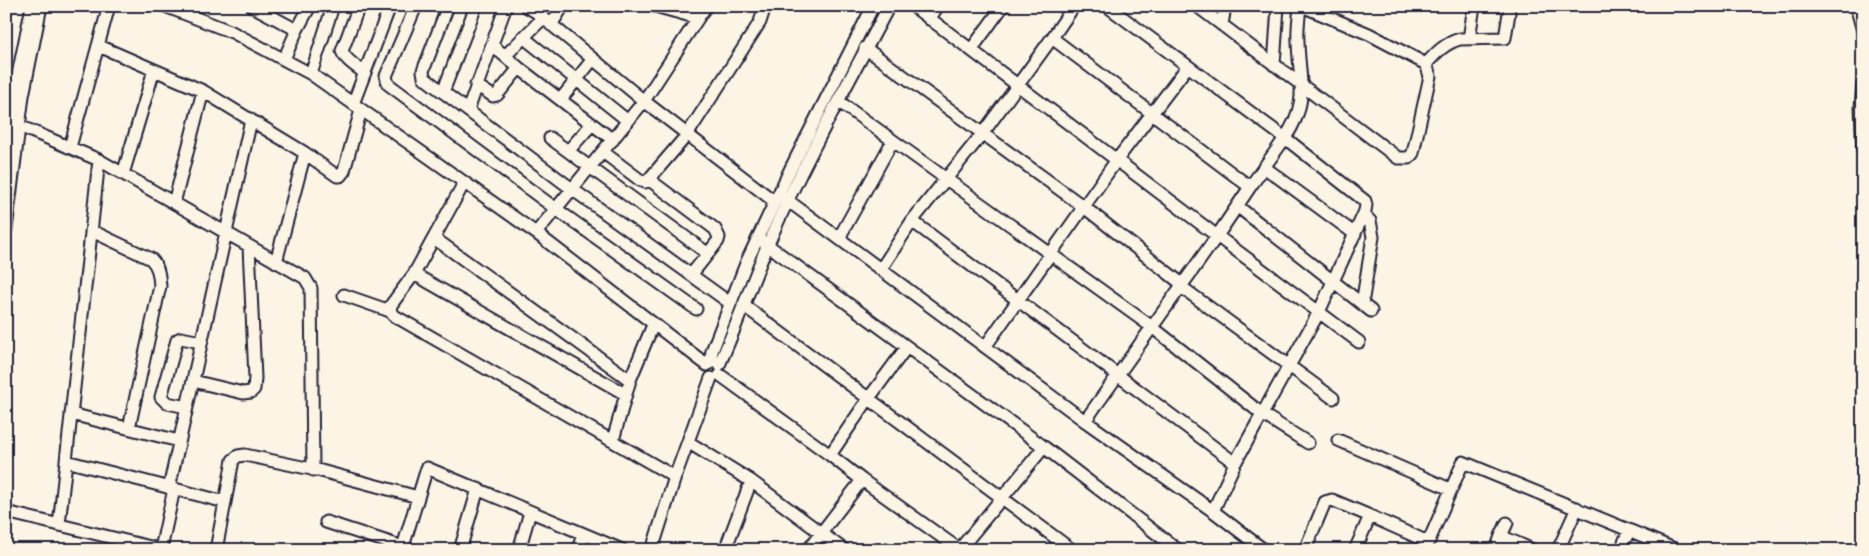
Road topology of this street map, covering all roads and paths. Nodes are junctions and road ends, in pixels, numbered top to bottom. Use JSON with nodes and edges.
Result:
{"nodes":[{"id":1,"x":32,"y":6,"type":"edge"},
{"id":2,"x":41,"y":6,"type":"edge"},
{"id":3,"x":109,"y":6,"type":"edge"},
{"id":4,"x":165,"y":6,"type":"edge"},
{"id":5,"x":252,"y":6,"type":"edge"},
{"id":6,"x":310,"y":6,"type":"edge"},
{"id":7,"x":315,"y":6,"type":"edge"},
{"id":8,"x":360,"y":6,"type":"edge"},
{"id":9,"x":390,"y":6,"type":"edge"},
{"id":10,"x":416,"y":6,"type":"edge"},
{"id":11,"x":448,"y":6,"type":"edge"},
{"id":12,"x":476,"y":6,"type":"edge"},
{"id":13,"x":506,"y":6,"type":"edge"},
{"id":14,"x":562,"y":6,"type":"edge"},
{"id":15,"x":654,"y":6,"type":"edge"},
{"id":16,"x":706,"y":6,"type":"edge"},
{"id":17,"x":765,"y":6,"type":"edge"},
{"id":18,"x":913,"y":6,"type":"edge"},
{"id":19,"x":938,"y":6,"type":"edge"},
{"id":20,"x":1004,"y":6,"type":"edge"},
{"id":21,"x":1074,"y":6,"type":"edge"},
{"id":22,"x":1107,"y":6,"type":"edge"},
{"id":23,"x":1197,"y":6,"type":"edge"},
{"id":24,"x":1225,"y":6,"type":"edge"},
{"id":25,"x":1278,"y":6,"type":"edge"},
{"id":26,"x":1301,"y":6,"type":"edge"},
{"id":27,"x":1474,"y":6,"type":"edge"},
{"id":28,"x":1856,"y":6,"type":"edge"},
{"id":29,"x":871,"y":7,"type":"edge"},
{"id":30,"x":332,"y":10,"type":"edge"},
{"id":31,"x":887,"y":10,"type":"edge"},
{"id":32,"x":1509,"y":13,"type":"dead end"},
{"id":33,"x":539,"y":14,"type":"edge"},
{"id":34,"x":698,"y":18,"type":"junction"},
{"id":35,"x":929,"y":19,"type":"junction"},
{"id":36,"x":1222,"y":26,"type":"junction"},
{"id":37,"x":297,"y":30,"type":"junction"},
{"id":38,"x":1863,"y":31,"type":"edge"},
{"id":39,"x":523,"y":37,"type":"junction"},
{"id":40,"x":1052,"y":38,"type":"junction"},
{"id":41,"x":1469,"y":39,"type":"junction"},
{"id":42,"x":492,"y":44,"type":"junction"},
{"id":43,"x":99,"y":46,"type":"junction"},
{"id":44,"x":865,"y":48,"type":"junction"},
{"id":45,"x":971,"y":50,"type":"junction"},
{"id":46,"x":506,"y":55,"type":"junction"},
{"id":47,"x":284,"y":59,"type":"junction"},
{"id":48,"x":593,"y":59,"type":"junction"},
{"id":49,"x":1426,"y":64,"type":"junction"},
{"id":50,"x":1274,"y":65,"type":"junction"},
{"id":51,"x":1188,"y":66,"type":"junction"},
{"id":52,"x":519,"y":68,"type":"junction"},
{"id":53,"x":154,"y":70,"type":"junction"},
{"id":54,"x":365,"y":73,"type":"junction"},
{"id":55,"x":310,"y":74,"type":"junction"},
{"id":56,"x":578,"y":80,"type":"junction"},
{"id":57,"x":1863,"y":84,"type":"edge"},
{"id":58,"x":476,"y":85,"type":"junction"},
{"id":59,"x":1018,"y":85,"type":"junction"},
{"id":60,"x":1303,"y":86,"type":"junction"},
{"id":61,"x":203,"y":91,"type":"junction"},
{"id":62,"x":443,"y":92,"type":"junction"},
{"id":63,"x":561,"y":98,"type":"junction"},
{"id":64,"x":644,"y":101,"type":"junction"},
{"id":65,"x":838,"y":101,"type":"junction"},
{"id":66,"x":357,"y":107,"type":"junction"},
{"id":67,"x":468,"y":110,"type":"junction"},
{"id":68,"x":1151,"y":114,"type":"junction"},
{"id":69,"x":251,"y":120,"type":"junction"},
{"id":70,"x":628,"y":121,"type":"junction"},
{"id":71,"x":14,"y":124,"type":"junction"},
{"id":72,"x":592,"y":124,"type":"junction"},
{"id":73,"x":982,"y":132,"type":"junction"},
{"id":74,"x":688,"y":135,"type":"junction"},
{"id":75,"x":550,"y":138,"type":"dead end"},
{"id":76,"x":1285,"y":138,"type":"junction"},
{"id":77,"x":613,"y":140,"type":"junction"},
{"id":78,"x":892,"y":142,"type":"junction"},
{"id":79,"x":70,"y":147,"type":"junction"},
{"id":80,"x":568,"y":151,"type":"junction"},
{"id":81,"x":603,"y":152,"type":"junction"},
{"id":82,"x":1863,"y":152,"type":"edge"},
{"id":83,"x":305,"y":153,"type":"junction"},
{"id":84,"x":6,"y":155,"type":"edge"},
{"id":85,"x":100,"y":160,"type":"junction"},
{"id":86,"x":1116,"y":161,"type":"junction"},
{"id":87,"x":590,"y":167,"type":"junction"},
{"id":88,"x":1264,"y":167,"type":"junction"},
{"id":89,"x":123,"y":174,"type":"junction"},
{"id":90,"x":9,"y":175,"type":"edge"},
{"id":91,"x":651,"y":179,"type":"junction"},
{"id":92,"x":946,"y":179,"type":"junction"},
{"id":93,"x":464,"y":183,"type":"junction"},
{"id":94,"x":1250,"y":187,"type":"junction"},
{"id":95,"x":572,"y":189,"type":"junction"},
{"id":96,"x":781,"y":199,"type":"junction"},
{"id":97,"x":174,"y":203,"type":"junction"},
{"id":98,"x":1237,"y":206,"type":"junction"},
{"id":99,"x":1084,"y":207,"type":"junction"},
{"id":100,"x":556,"y":209,"type":"junction"},
{"id":101,"x":1364,"y":215,"type":"junction"},
{"id":102,"x":912,"y":221,"type":"junction"},
{"id":103,"x":6,"y":229,"type":"edge"},
{"id":104,"x":92,"y":231,"type":"junction"},
{"id":105,"x":226,"y":233,"type":"junction"},
{"id":106,"x":536,"y":233,"type":"junction"},
{"id":107,"x":1355,"y":234,"type":"junction"},
{"id":108,"x":1217,"y":236,"type":"junction"},
{"id":109,"x":434,"y":238,"type":"junction"},
{"id":110,"x":758,"y":238,"type":"junction"},
{"id":111,"x":838,"y":238,"type":"junction"},
{"id":112,"x":768,"y":245,"type":"junction"},
{"id":113,"x":249,"y":246,"type":"junction"},
{"id":114,"x":707,"y":253,"type":"junction"},
{"id":115,"x":1051,"y":255,"type":"junction"},
{"id":116,"x":276,"y":262,"type":"junction"},
{"id":117,"x":881,"y":269,"type":"junction"},
{"id":118,"x":414,"y":274,"type":"junction"},
{"id":119,"x":691,"y":275,"type":"junction"},
{"id":120,"x":1333,"y":281,"type":"junction"},
{"id":121,"x":1181,"y":285,"type":"junction"},
{"id":122,"x":344,"y":295,"type":"dead end"},
{"id":123,"x":1018,"y":300,"type":"junction"},
{"id":124,"x":730,"y":303,"type":"junction"},
{"id":125,"x":743,"y":305,"type":"junction"},
{"id":126,"x":696,"y":308,"type":"dead end"},
{"id":127,"x":390,"y":311,"type":"junction"},
{"id":128,"x":1319,"y":312,"type":"junction"},
{"id":129,"x":653,"y":325,"type":"junction"},
{"id":130,"x":1152,"y":327,"type":"junction"},
{"id":131,"x":201,"y":342,"type":"junction"},
{"id":132,"x":1359,"y":342,"type":"dead end"},
{"id":133,"x":985,"y":347,"type":"junction"},
{"id":134,"x":906,"y":348,"type":"junction"},
{"id":135,"x":1288,"y":366,"type":"junction"},
{"id":136,"x":713,"y":369,"type":"junction"},
{"id":137,"x":1118,"y":374,"type":"junction"},
{"id":138,"x":630,"y":380,"type":"junction"},
{"id":139,"x":193,"y":381,"type":"junction"},
{"id":140,"x":625,"y":394,"type":"junction"},
{"id":141,"x":868,"y":398,"type":"junction"},
{"id":142,"x":1333,"y":398,"type":"dead end"},
{"id":143,"x":187,"y":407,"type":"junction"},
{"id":144,"x":71,"y":414,"type":"junction"},
{"id":145,"x":1262,"y":414,"type":"junction"},
{"id":146,"x":1085,"y":422,"type":"junction"},
{"id":147,"x":129,"y":428,"type":"junction"},
{"id":148,"x":612,"y":440,"type":"junction"},
{"id":149,"x":1338,"y":440,"type":"dead end"},
{"id":150,"x":179,"y":441,"type":"junction"},
{"id":151,"x":688,"y":442,"type":"junction"},
{"id":152,"x":1308,"y":443,"type":"dead end"},
{"id":153,"x":1044,"y":447,"type":"junction"},
{"id":154,"x":830,"y":454,"type":"junction"},
{"id":155,"x":66,"y":461,"type":"junction"},
{"id":156,"x":1235,"y":463,"type":"junction"},
{"id":157,"x":313,"y":470,"type":"junction"},
{"id":158,"x":675,"y":477,"type":"junction"},
{"id":159,"x":862,"y":480,"type":"junction"},
{"id":160,"x":751,"y":481,"type":"junction"},
{"id":161,"x":172,"y":488,"type":"junction"},
{"id":162,"x":478,"y":489,"type":"junction"},
{"id":163,"x":1450,"y":489,"type":"junction"},
{"id":164,"x":418,"y":497,"type":"junction"},
{"id":165,"x":1002,"y":498,"type":"junction"},
{"id":166,"x":225,"y":502,"type":"junction"},
{"id":167,"x":1577,"y":508,"type":"junction"},
{"id":168,"x":1213,"y":511,"type":"junction"},
{"id":169,"x":6,"y":512,"type":"edge"},
{"id":170,"x":530,"y":512,"type":"junction"},
{"id":171,"x":1370,"y":516,"type":"junction"},
{"id":172,"x":326,"y":522,"type":"dead end"},
{"id":173,"x":1508,"y":523,"type":"dead end"},
{"id":174,"x":59,"y":525,"type":"junction"},
{"id":175,"x":1629,"y":530,"type":"junction"},
{"id":176,"x":583,"y":534,"type":"junction"},
{"id":177,"x":822,"y":534,"type":"junction"},
{"id":178,"x":1501,"y":536,"type":"junction"},
{"id":179,"x":134,"y":546,"type":"edge"},
{"id":180,"x":1426,"y":546,"type":"edge"},
{"id":181,"x":402,"y":548,"type":"edge"},
{"id":182,"x":162,"y":550,"type":"edge"},
{"id":183,"x":216,"y":550,"type":"edge"},
{"id":184,"x":460,"y":550,"type":"edge"},
{"id":185,"x":519,"y":550,"type":"edge"},
{"id":186,"x":578,"y":550,"type":"edge"},
{"id":187,"x":622,"y":550,"type":"edge"},
{"id":188,"x":652,"y":550,"type":"edge"},
{"id":189,"x":725,"y":550,"type":"edge"},
{"id":190,"x":808,"y":550,"type":"edge"},
{"id":191,"x":844,"y":550,"type":"edge"},
{"id":192,"x":960,"y":550,"type":"edge"},
{"id":193,"x":1072,"y":550,"type":"edge"},
{"id":194,"x":1178,"y":550,"type":"edge"},
{"id":195,"x":1264,"y":550,"type":"edge"},
{"id":196,"x":1305,"y":550,"type":"edge"},
{"id":197,"x":1355,"y":550,"type":"edge"},
{"id":198,"x":1496,"y":550,"type":"edge"},
{"id":199,"x":1533,"y":550,"type":"edge"},
{"id":200,"x":1558,"y":550,"type":"edge"},
{"id":201,"x":1622,"y":550,"type":"edge"},
{"id":202,"x":1677,"y":550,"type":"edge"}],
"edges":[{"from":1,"to":71,"type":"street"},
{"from":2,"to":71,"type":"street"},
{"from":3,"to":43,"type":"street"},
{"from":4,"to":47,"type":"street"},
{"from":5,"to":37,"type":"street"},
{"from":6,"to":37,"type":"street"},
{"from":7,"to":30,"type":"street"},
{"from":8,"to":54,"type":"street"},
{"from":9,"to":54,"type":"street"},
{"from":10,"to":100,"type":"street"},
{"from":11,"to":62,"type":"street"},
{"from":12,"to":62,"type":"street"},
{"from":13,"to":42,"type":"street"},
{"from":14,"to":33,"type":"street"},
{"from":15,"to":34,"type":"street"},
{"from":16,"to":34,"type":"street"},
{"from":17,"to":74,"type":"street"},
{"from":18,"to":35,"type":"street"},
{"from":19,"to":35,"type":"street"},
{"from":20,"to":45,"type":"street"},
{"from":21,"to":40,"type":"street"},
{"from":22,"to":51,"type":"street"},
{"from":23,"to":36,"type":"street"},
{"from":24,"to":36,"type":"street"},
{"from":25,"to":50,"type":"street"},
{"from":26,"to":49,"type":"street"},
{"from":26,"to":60,"type":"street"},
{"from":27,"to":41,"type":"street"},
{"from":28,"to":38,"type":"street"},
{"from":29,"to":31,"type":"street"},
{"from":29,"to":96,"type":"street"},
{"from":30,"to":55,"type":"street"},
{"from":31,"to":44,"type":"street"},
{"from":32,"to":41,"type":"street"},
{"from":33,"to":39,"type":"street"},
{"from":33,"to":48,"type":"street"},
{"from":34,"to":64,"type":"street"},
{"from":35,"to":45,"type":"street"},
{"from":36,"to":50,"type":"street"},
{"from":37,"to":47,"type":"street"},
{"from":39,"to":46,"type":"street"},
{"from":39,"to":56,"type":"street"},
{"from":40,"to":59,"type":"street"},
{"from":40,"to":68,"type":"street"},
{"from":41,"to":49,"type":"street"},
{"from":42,"to":46,"type":"street"},
{"from":42,"to":58,"type":"street"},
{"from":43,"to":53,"type":"street"},
{"from":43,"to":79,"type":"street"},
{"from":44,"to":65,"type":"street"},
{"from":44,"to":73,"type":"street"},
{"from":45,"to":59,"type":"street"},
{"from":46,"to":52,"type":"street"},
{"from":47,"to":55,"type":"street"},
{"from":48,"to":56,"type":"street"},
{"from":48,"to":64,"type":"street"},
{"from":49,"to":60,"type":"street"},
{"from":50,"to":60,"type":"street"},
{"from":51,"to":68,"type":"street"},
{"from":51,"to":76,"type":"street"},
{"from":52,"to":58,"type":"street"},
{"from":52,"to":63,"type":"street"},
{"from":53,"to":61,"type":"street"},
{"from":53,"to":89,"type":"street"},
{"from":54,"to":66,"type":"street"},
{"from":55,"to":66,"type":"street"},
{"from":56,"to":63,"type":"street"},
{"from":56,"to":70,"type":"street"},
{"from":57,"to":82,"type":"street"},
{"from":58,"to":67,"type":"street"},
{"from":59,"to":73,"type":"street"},
{"from":59,"to":86,"type":"street"},
{"from":60,"to":76,"type":"street"},
{"from":61,"to":69,"type":"street"},
{"from":61,"to":97,"type":"street"},
{"from":62,"to":67,"type":"street"},
{"from":63,"to":72,"type":"street"},
{"from":64,"to":70,"type":"street"},
{"from":64,"to":74,"type":"street"},
{"from":65,"to":78,"type":"street"},
{"from":65,"to":96,"type":"street"},
{"from":66,"to":83,"type":"street"},
{"from":66,"to":93,"type":"street"},
{"from":67,"to":95,"type":"street"},
{"from":68,"to":86,"type":"street"},
{"from":68,"to":94,"type":"street"},
{"from":69,"to":83,"type":"street"},
{"from":69,"to":105,"type":"street"},
{"from":70,"to":77,"type":"street"},
{"from":71,"to":79,"type":"street"},
{"from":71,"to":84,"type":"street"},
{"from":71,"to":90,"type":"street"},
{"from":72,"to":77,"type":"street"},
{"from":72,"to":80,"type":"street"},
{"from":73,"to":92,"type":"street"},
{"from":73,"to":99,"type":"street"},
{"from":74,"to":91,"type":"street"},
{"from":74,"to":96,"type":"street"},
{"from":75,"to":80,"type":"street"},
{"from":76,"to":88,"type":"street"},
{"from":76,"to":101,"type":"street"},
{"from":77,"to":81,"type":"street"},
{"from":78,"to":92,"type":"street"},
{"from":78,"to":111,"type":"street"},
{"from":79,"to":85,"type":"street"},
{"from":80,"to":87,"type":"street"},
{"from":81,"to":87,"type":"street"},
{"from":81,"to":91,"type":"street"},
{"from":83,"to":116,"type":"street"},
{"from":85,"to":89,"type":"street"},
{"from":85,"to":104,"type":"street"},
{"from":86,"to":99,"type":"street"},
{"from":86,"to":108,"type":"street"},
{"from":87,"to":95,"type":"street"},
{"from":87,"to":114,"type":"street"},
{"from":88,"to":94,"type":"street"},
{"from":88,"to":107,"type":"street"},
{"from":89,"to":97,"type":"street"},
{"from":90,"to":103,"type":"street"},
{"from":91,"to":114,"type":"street"},
{"from":92,"to":102,"type":"street"},
{"from":92,"to":115,"type":"street"},
{"from":93,"to":106,"type":"street"},
{"from":93,"to":109,"type":"street"},
{"from":94,"to":98,"type":"street"},
{"from":95,"to":100,"type":"street"},
{"from":95,"to":119,"type":"street"},
{"from":96,"to":110,"type":"street"},
{"from":96,"to":111,"type":"street"},
{"from":96,"to":112,"type":"street"},
{"from":97,"to":105,"type":"street"},
{"from":98,"to":108,"type":"street"},
{"from":98,"to":120,"type":"street"},
{"from":99,"to":115,"type":"street"},
{"from":99,"to":121,"type":"street"},
{"from":100,"to":106,"type":"street"},
{"from":100,"to":126,"type":"street"},
{"from":101,"to":107,"type":"street"},
{"from":101,"to":120,"type":"street"},
{"from":102,"to":117,"type":"street"},
{"from":102,"to":123,"type":"street"},
{"from":104,"to":144,"type":"street"},
{"from":104,"to":147,"type":"street"},
{"from":105,"to":113,"type":"street"},
{"from":105,"to":131,"type":"street"},
{"from":106,"to":129,"type":"street"},
{"from":107,"to":120,"type":"street"},
{"from":108,"to":121,"type":"street"},
{"from":108,"to":128,"type":"street"},
{"from":109,"to":118,"type":"street"},
{"from":109,"to":138,"type":"street"},
{"from":110,"to":112,"type":"street"},
{"from":110,"to":124,"type":"street"},
{"from":111,"to":117,"type":"street"},
{"from":112,"to":125,"type":"street"},
{"from":112,"to":134,"type":"street"},
{"from":113,"to":116,"type":"street"},
{"from":113,"to":139,"type":"street"},
{"from":114,"to":119,"type":"street"},
{"from":115,"to":123,"type":"street"},
{"from":115,"to":130,"type":"street"},
{"from":116,"to":157,"type":"street"},
{"from":117,"to":133,"type":"street"},
{"from":118,"to":127,"type":"street"},
{"from":118,"to":140,"type":"street"},
{"from":119,"to":124,"type":"street"},
{"from":120,"to":128,"type":"street"},
{"from":121,"to":130,"type":"street"},
{"from":121,"to":135,"type":"street"},
{"from":122,"to":127,"type":"street"},
{"from":123,"to":133,"type":"street"},
{"from":123,"to":137,"type":"street"},
{"from":124,"to":136,"type":"street"},
{"from":125,"to":136,"type":"street"},
{"from":125,"to":141,"type":"street"},
{"from":127,"to":148,"type":"street"},
{"from":128,"to":132,"type":"street"},
{"from":128,"to":135,"type":"street"},
{"from":129,"to":136,"type":"street"},
{"from":129,"to":138,"type":"street"},
{"from":130,"to":137,"type":"street"},
{"from":130,"to":145,"type":"street"},
{"from":131,"to":139,"type":"street"},
{"from":131,"to":143,"type":"street"},
{"from":133,"to":146,"type":"street"},
{"from":134,"to":141,"type":"street"},
{"from":134,"to":153,"type":"street"},
{"from":135,"to":142,"type":"street"},
{"from":135,"to":145,"type":"street"},
{"from":136,"to":151,"type":"street"},
{"from":136,"to":154,"type":"street"},
{"from":137,"to":146,"type":"street"},
{"from":137,"to":156,"type":"street"},
{"from":138,"to":140,"type":"street"},
{"from":139,"to":143,"type":"street"},
{"from":140,"to":148,"type":"street"},
{"from":141,"to":154,"type":"street"},
{"from":141,"to":165,"type":"street"},
{"from":143,"to":150,"type":"street"},
{"from":144,"to":147,"type":"street"},
{"from":144,"to":155,"type":"street"},
{"from":145,"to":152,"type":"street"},
{"from":145,"to":156,"type":"street"},
{"from":146,"to":168,"type":"street"},
{"from":147,"to":150,"type":"street"},
{"from":148,"to":158,"type":"street"},
{"from":149,"to":163,"type":"street"},
{"from":150,"to":161,"type":"street"},
{"from":151,"to":158,"type":"street"},
{"from":151,"to":160,"type":"street"},
{"from":153,"to":165,"type":"street"},
{"from":153,"to":194,"type":"street"},
{"from":154,"to":159,"type":"street"},
{"from":155,"to":161,"type":"street"},
{"from":155,"to":174,"type":"street"},
{"from":156,"to":168,"type":"street"},
{"from":157,"to":164,"type":"street"},
{"from":157,"to":166,"type":"street"},
{"from":158,"to":188,"type":"street"},
{"from":159,"to":177,"type":"street"},
{"from":159,"to":192,"type":"street"},
{"from":160,"to":177,"type":"street"},
{"from":160,"to":189,"type":"street"},
{"from":161,"to":166,"type":"street"},
{"from":161,"to":182,"type":"street"},
{"from":162,"to":164,"type":"street"},
{"from":162,"to":170,"type":"street"},
{"from":162,"to":184,"type":"street"},
{"from":163,"to":167,"type":"street"},
{"from":163,"to":180,"type":"street"},
{"from":164,"to":181,"type":"street"},
{"from":165,"to":192,"type":"street"},
{"from":165,"to":193,"type":"street"},
{"from":166,"to":183,"type":"street"},
{"from":167,"to":175,"type":"street"},
{"from":167,"to":200,"type":"street"},
{"from":168,"to":195,"type":"street"},
{"from":169,"to":174,"type":"street"},
{"from":170,"to":176,"type":"street"},
{"from":170,"to":185,"type":"street"},
{"from":171,"to":180,"type":"street"},
{"from":171,"to":196,"type":"street"},
{"from":171,"to":197,"type":"street"},
{"from":172,"to":181,"type":"street"},
{"from":173,"to":178,"type":"street"},
{"from":174,"to":179,"type":"street"},
{"from":175,"to":201,"type":"street"},
{"from":175,"to":202,"type":"street"},
{"from":176,"to":186,"type":"street"},
{"from":176,"to":187,"type":"street"},
{"from":177,"to":190,"type":"street"},
{"from":177,"to":191,"type":"street"},
{"from":178,"to":198,"type":"street"},
{"from":178,"to":199,"type":"street"},
{"from":179,"to":182,"type":"street"}]}
